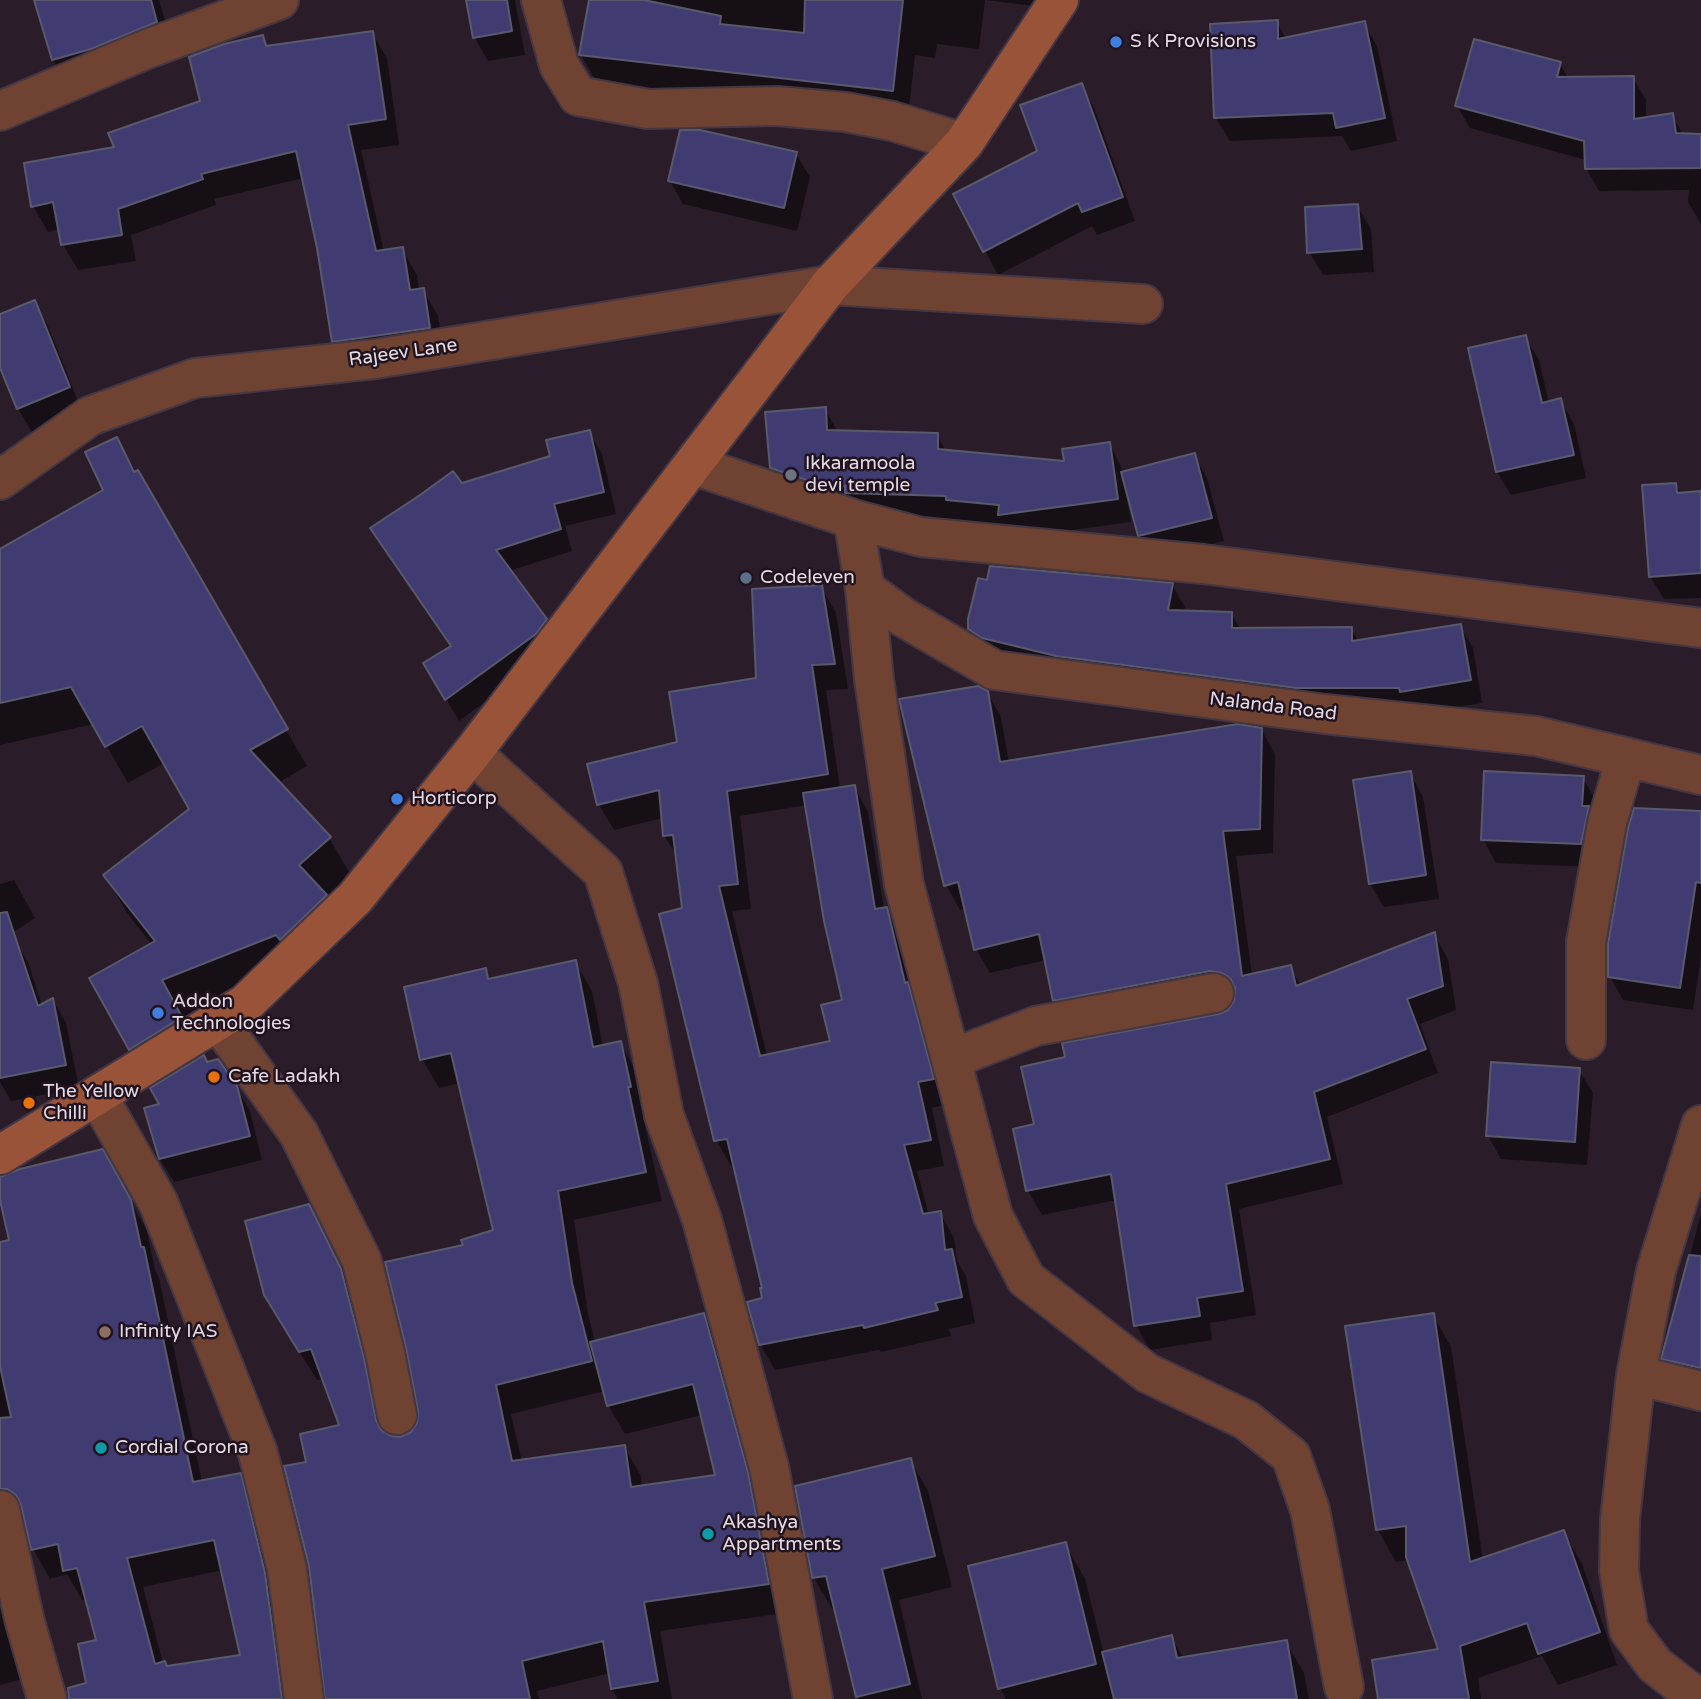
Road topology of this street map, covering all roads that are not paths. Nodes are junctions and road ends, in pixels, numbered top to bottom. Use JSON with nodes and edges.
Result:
{"nodes":[{"id":1,"x":279,"y":0,"type":"edge"},
{"id":2,"x":541,"y":0,"type":"edge"},
{"id":3,"x":1059,"y":0,"type":"edge"},
{"id":4,"x":0,"y":111,"type":"edge"},
{"id":5,"x":964,"y":143,"type":"junction"},
{"id":6,"x":830,"y":285,"type":"junction"},
{"id":7,"x":1143,"y":304,"type":"dead end"},
{"id":8,"x":693,"y":465,"type":"junction"},
{"id":9,"x":0,"y":480,"type":"edge"},
{"id":10,"x":853,"y":519,"type":"junction"},
{"id":11,"x":865,"y":589,"type":"junction"},
{"id":12,"x":1701,"y":628,"type":"edge"},
{"id":13,"x":472,"y":753,"type":"junction"},
{"id":14,"x":1626,"y":757,"type":"junction"},
{"id":15,"x":1701,"y":775,"type":"edge"},
{"id":16,"x":1214,"y":993,"type":"dead end"},
{"id":17,"x":218,"y":1021,"type":"junction"},
{"id":18,"x":1586,"y":1041,"type":"dead end"},
{"id":19,"x":951,"y":1059,"type":"junction"},
{"id":20,"x":97,"y":1095,"type":"junction"},
{"id":21,"x":1701,"y":1125,"type":"edge"},
{"id":22,"x":0,"y":1155,"type":"edge"},
{"id":23,"x":1636,"y":1375,"type":"junction"},
{"id":24,"x":1701,"y":1391,"type":"edge"},
{"id":25,"x":397,"y":1415,"type":"dead end"},
{"id":26,"x":0,"y":1510,"type":"edge"},
{"id":27,"x":1344,"y":1688,"type":"dead end"},
{"id":28,"x":47,"y":1699,"type":"edge"},
{"id":29,"x":304,"y":1699,"type":"edge"},
{"id":30,"x":813,"y":1699,"type":"edge"},
{"id":31,"x":1699,"y":1699,"type":"edge"}],
"edges":[{"from":1,"to":4,"type":"street"},
{"from":2,"to":5,"type":"street"},
{"from":3,"to":5,"type":"street"},
{"from":5,"to":6,"type":"street"},
{"from":6,"to":7,"type":"street","name":"Rajeev Lane"},
{"from":6,"to":8,"type":"street"},
{"from":6,"to":9,"type":"street","name":"Rajeev Lane"},
{"from":8,"to":10,"type":"street"},
{"from":8,"to":13,"type":"street"},
{"from":10,"to":11,"type":"street"},
{"from":10,"to":12,"type":"street"},
{"from":11,"to":14,"type":"street","name":"Nalanda Road"},
{"from":11,"to":19,"type":"street"},
{"from":13,"to":17,"type":"street"},
{"from":13,"to":30,"type":"street"},
{"from":14,"to":15,"type":"street","name":"Nalanda Road"},
{"from":14,"to":18,"type":"street"},
{"from":16,"to":19,"type":"street"},
{"from":17,"to":20,"type":"street"},
{"from":17,"to":25,"type":"street"},
{"from":19,"to":27,"type":"street"},
{"from":20,"to":22,"type":"street"},
{"from":20,"to":29,"type":"street"},
{"from":21,"to":23,"type":"street"},
{"from":23,"to":24,"type":"street"},
{"from":23,"to":31,"type":"street"},
{"from":26,"to":28,"type":"street"}]}
